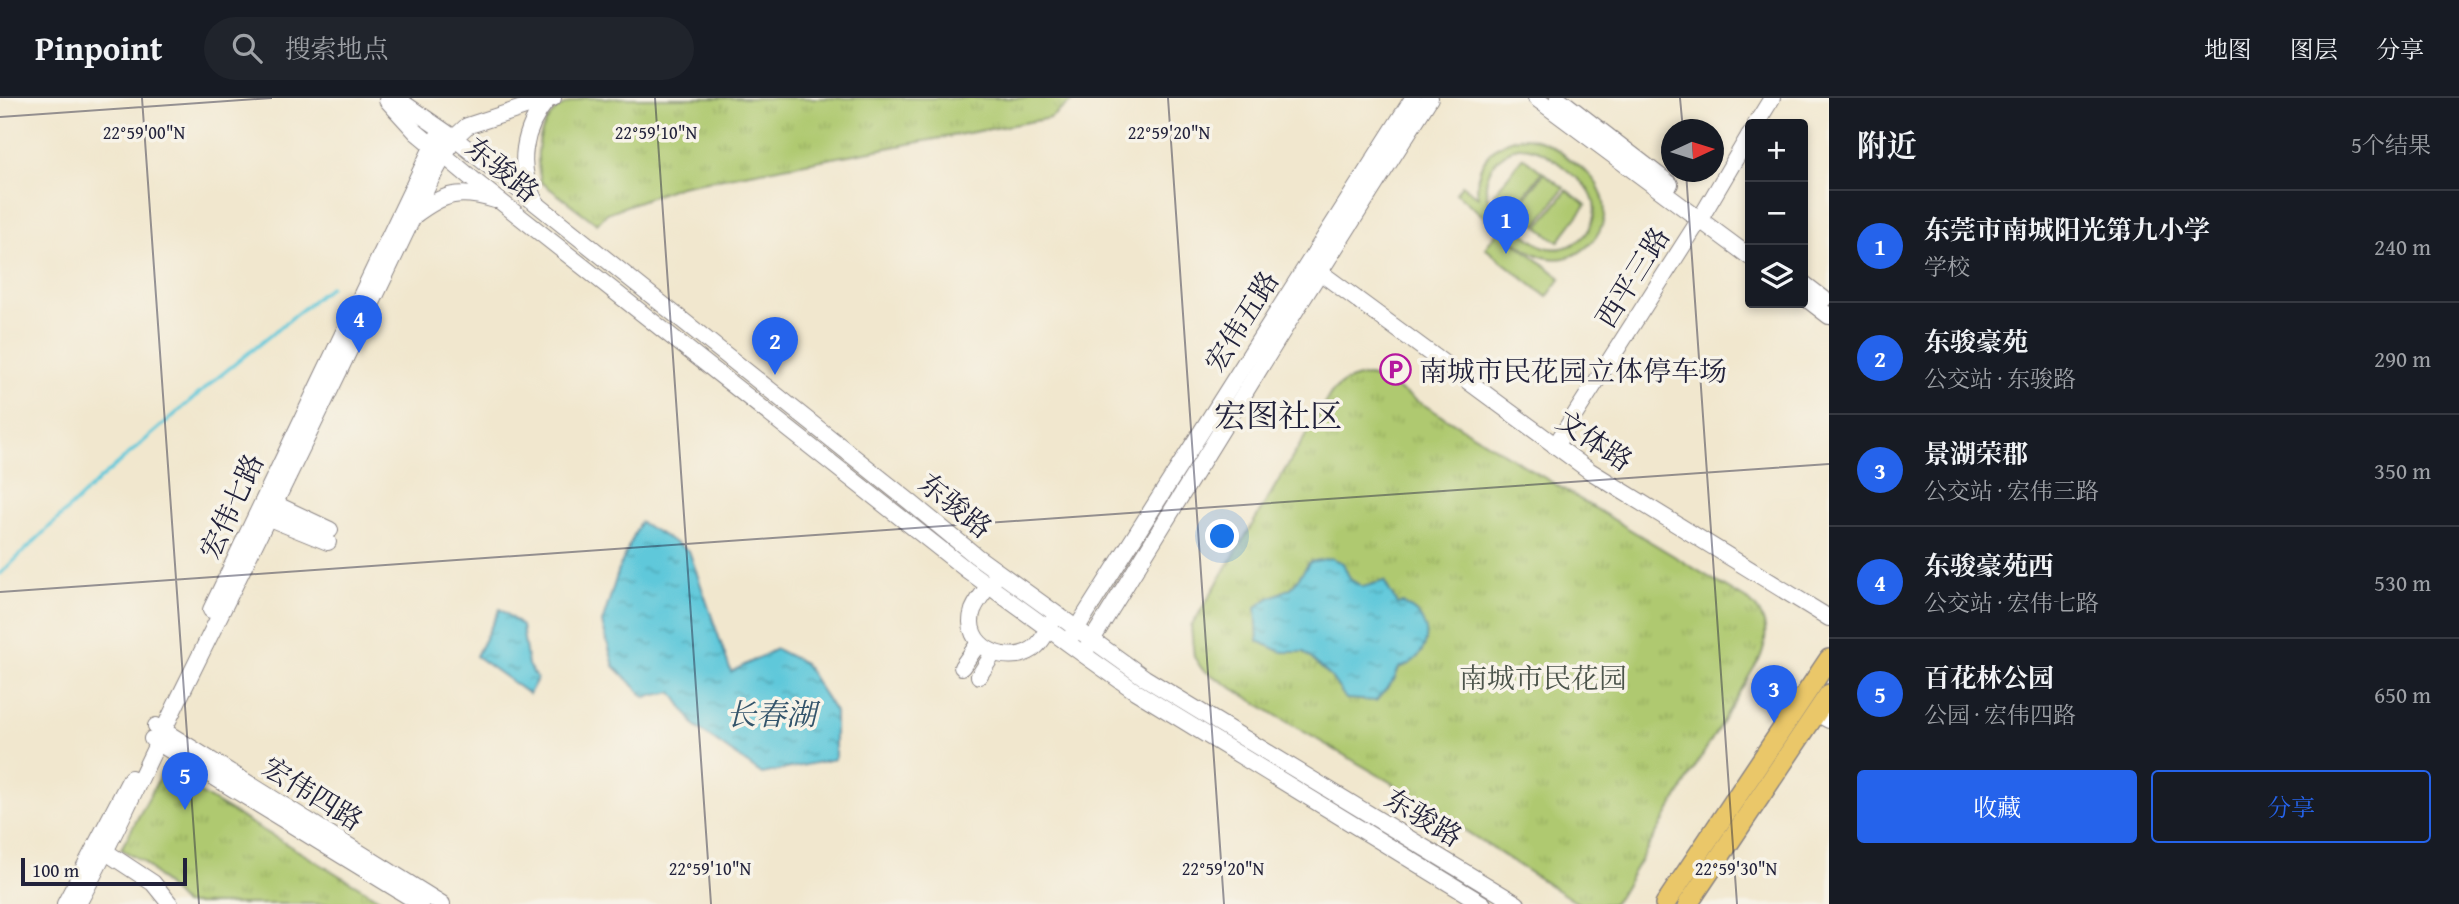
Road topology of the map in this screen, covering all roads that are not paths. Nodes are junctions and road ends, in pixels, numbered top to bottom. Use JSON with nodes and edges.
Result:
{"nodes":[{"id":1,"x":386,"y":98,"type":"edge"},
{"id":2,"x":396,"y":98,"type":"edge"},
{"id":3,"x":523,"y":98,"type":"edge"},
{"id":4,"x":1413,"y":98,"type":"edge"},
{"id":5,"x":1430,"y":98,"type":"edge"},
{"id":6,"x":1536,"y":98,"type":"edge"},
{"id":7,"x":1558,"y":98,"type":"edge"},
{"id":8,"x":1772,"y":98,"type":"edge"},
{"id":9,"x":550,"y":99,"type":"edge"},
{"id":10,"x":1759,"y":119,"type":"edge"},
{"id":11,"x":448,"y":134,"type":"junction"},
{"id":12,"x":1745,"y":142,"type":"edge"},
{"id":13,"x":438,"y":151,"type":"junction"},
{"id":14,"x":502,"y":202,"type":"junction"},
{"id":15,"x":536,"y":203,"type":"junction"},
{"id":16,"x":1702,"y":215,"type":"junction"},
{"id":17,"x":414,"y":216,"type":"junction"},
{"id":18,"x":1745,"y":241,"type":"edge"},
{"id":19,"x":1745,"y":253,"type":"edge"},
{"id":20,"x":1314,"y":268,"type":"junction"},
{"id":21,"x":1808,"y":287,"type":"edge"},
{"id":22,"x":1808,"y":300,"type":"edge"},
{"id":23,"x":1829,"y":303,"type":"edge"},
{"id":24,"x":1829,"y":316,"type":"edge"},
{"id":25,"x":1555,"y":446,"type":"junction"},
{"id":26,"x":272,"y":511,"type":"junction"},
{"id":27,"x":329,"y":536,"type":"dead end"},
{"id":28,"x":994,"y":580,"type":"junction"},
{"id":29,"x":1829,"y":618,"type":"edge"},
{"id":30,"x":1052,"y":622,"type":"junction"},
{"id":31,"x":1072,"y":636,"type":"junction"},
{"id":32,"x":978,"y":644,"type":"junction"},
{"id":33,"x":1088,"y":647,"type":"junction"},
{"id":34,"x":993,"y":654,"type":"junction"},
{"id":35,"x":1829,"y":659,"type":"edge"},
{"id":36,"x":962,"y":667,"type":"dead end"},
{"id":37,"x":979,"y":676,"type":"dead end"},
{"id":38,"x":1829,"y":694,"type":"edge"},
{"id":39,"x":1823,"y":717,"type":"edge"},
{"id":40,"x":157,"y":735,"type":"junction"},
{"id":41,"x":106,"y":852,"type":"junction"},
{"id":42,"x":1665,"y":903,"type":"edge"},
{"id":43,"x":65,"y":904,"type":"edge"},
{"id":44,"x":78,"y":904,"type":"edge"},
{"id":45,"x":170,"y":904,"type":"edge"},
{"id":46,"x":421,"y":904,"type":"edge"},
{"id":47,"x":442,"y":904,"type":"edge"},
{"id":48,"x":1483,"y":904,"type":"edge"},
{"id":49,"x":1517,"y":904,"type":"edge"},
{"id":50,"x":1688,"y":904,"type":"edge"}],
"edges":[{"from":1,"to":13,"type":"street","name":"东骏路"},
{"from":2,"to":11,"type":"street","name":"东骏路"},
{"from":3,"to":11,"type":"street"},
{"from":4,"to":20,"type":"street","name":"宏伟五路"},
{"from":5,"to":20,"type":"street","name":"宏伟五路"},
{"from":6,"to":16,"type":"street"},
{"from":7,"to":16,"type":"street"},
{"from":8,"to":10,"type":"street"},
{"from":9,"to":11,"type":"street"},
{"from":9,"to":15,"type":"street"},
{"from":11,"to":13,"type":"street","name":"宏伟七路"},
{"from":11,"to":15,"type":"street","name":"东骏路"},
{"from":12,"to":16,"type":"street","name":"西平三路"},
{"from":13,"to":14,"type":"street","name":"东骏路"},
{"from":13,"to":17,"type":"street","name":"宏伟七路"},
{"from":13,"to":40,"type":"street","name":"宏伟七路"},
{"from":14,"to":17,"type":"street"},
{"from":14,"to":28,"type":"street","name":"东骏路"},
{"from":15,"to":28,"type":"street","name":"东骏路"},
{"from":16,"to":18,"type":"street"},
{"from":16,"to":19,"type":"street"},
{"from":16,"to":25,"type":"street","name":"西平三路"},
{"from":17,"to":26,"type":"street","name":"宏伟七路"},
{"from":20,"to":25,"type":"street","name":"文体路"},
{"from":20,"to":31,"type":"street","name":"宏伟五路"},
{"from":20,"to":33,"type":"street","name":"宏伟五路"},
{"from":21,"to":23,"type":"street"},
{"from":22,"to":24,"type":"street"},
{"from":25,"to":29,"type":"street","name":"文体路"},
{"from":26,"to":27,"type":"street"},
{"from":26,"to":40,"type":"street","name":"宏伟七路"},
{"from":28,"to":30,"type":"street","name":"东骏路"},
{"from":28,"to":32,"type":"street"},
{"from":30,"to":31,"type":"street","name":"东骏路"},
{"from":30,"to":34,"type":"street"},
{"from":31,"to":33,"type":"street","name":"东骏路"},
{"from":32,"to":34,"type":"street"},
{"from":32,"to":36,"type":"street"},
{"from":33,"to":48,"type":"street","name":"东骏路"},
{"from":33,"to":49,"type":"street","name":"东骏路"},
{"from":34,"to":37,"type":"street"},
{"from":35,"to":42,"type":"main road"},
{"from":38,"to":39,"type":"main road"},
{"from":39,"to":50,"type":"main road"},
{"from":40,"to":41,"type":"street","name":"宏伟七路"},
{"from":40,"to":43,"type":"street","name":"宏伟七路"},
{"from":40,"to":46,"type":"street","name":"宏伟四路"},
{"from":40,"to":47,"type":"street","name":"宏伟四路"},
{"from":41,"to":44,"type":"street","name":"宏伟七路"},
{"from":41,"to":45,"type":"street"}]}
